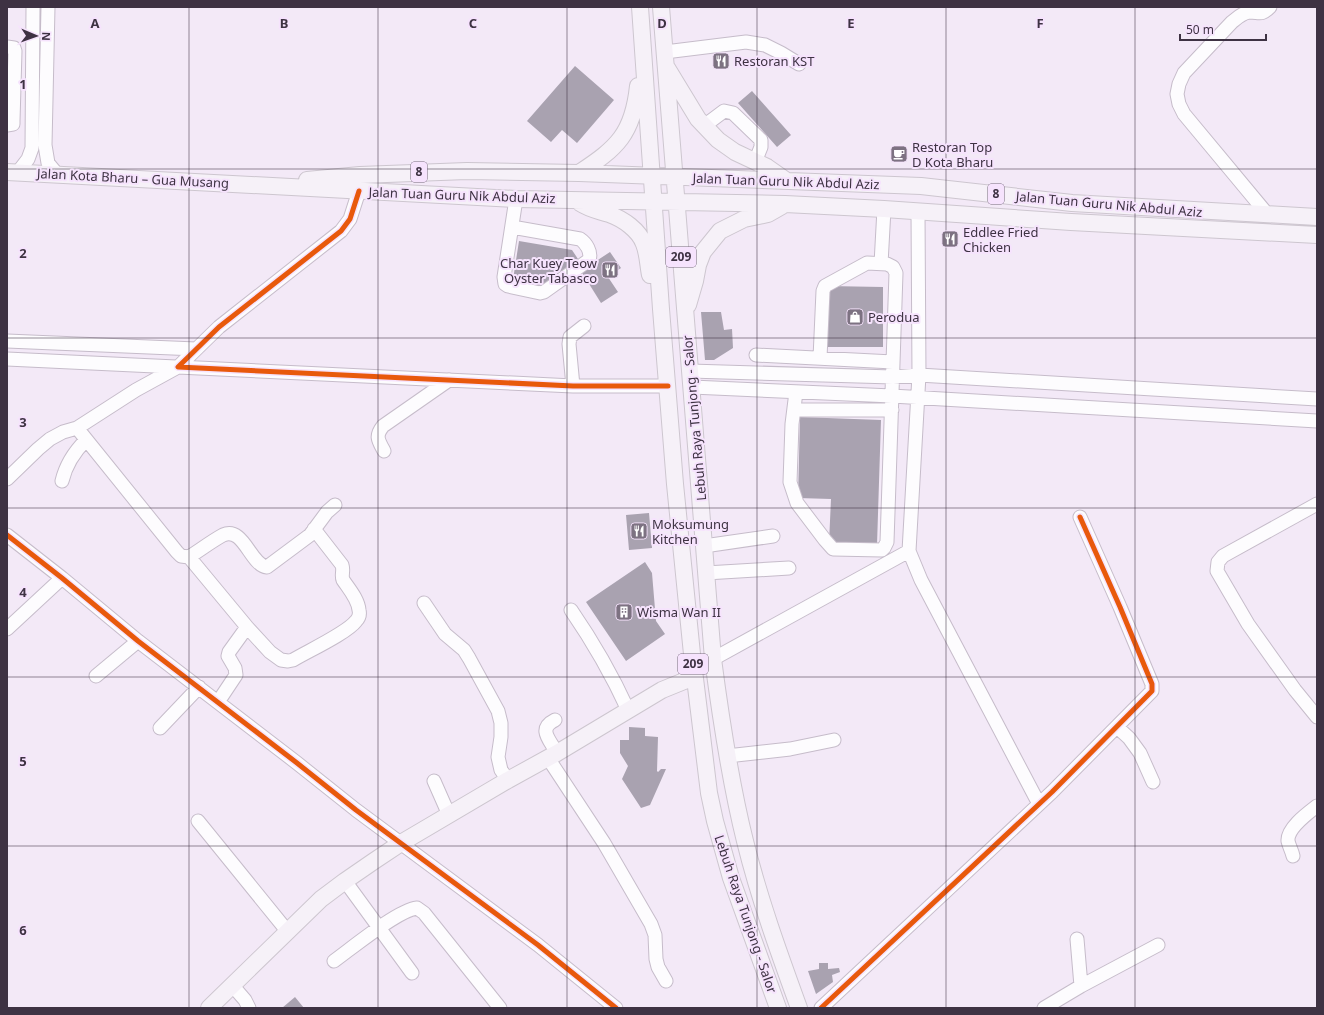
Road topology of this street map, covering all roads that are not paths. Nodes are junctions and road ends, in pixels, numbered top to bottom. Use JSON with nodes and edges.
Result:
{"nodes":[{"id":1,"x":33,"y":7,"type":"edge"},
{"id":2,"x":48,"y":7,"type":"edge"},
{"id":3,"x":640,"y":7,"type":"edge"},
{"id":4,"x":661,"y":7,"type":"edge"},
{"id":5,"x":1270,"y":7,"type":"edge"},
{"id":6,"x":7,"y":47,"type":"edge"},
{"id":7,"x":666,"y":59,"type":"junction"},
{"id":8,"x":799,"y":64,"type":"dead end"},
{"id":9,"x":644,"y":69,"type":"junction"},
{"id":10,"x":7,"y":125,"type":"edge"},
{"id":11,"x":704,"y":126,"type":"junction"},
{"id":12,"x":38,"y":145,"type":"junction"},
{"id":13,"x":755,"y":162,"type":"junction"},
{"id":14,"x":13,"y":172,"type":"edge"},
{"id":15,"x":579,"y":173,"type":"junction"},
{"id":16,"x":57,"y":174,"type":"junction"},
{"id":17,"x":652,"y":176,"type":"junction"},
{"id":18,"x":675,"y":177,"type":"junction"},
{"id":19,"x":787,"y":181,"type":"junction"},
{"id":20,"x":259,"y":184,"type":"junction"},
{"id":21,"x":359,"y":191,"type":"junction"},
{"id":22,"x":516,"y":199,"type":"junction"},
{"id":23,"x":575,"y":200,"type":"junction"},
{"id":24,"x":654,"y":202,"type":"junction"},
{"id":25,"x":677,"y":202,"type":"junction"},
{"id":26,"x":785,"y":204,"type":"junction"},
{"id":27,"x":884,"y":209,"type":"junction"},
{"id":28,"x":918,"y":212,"type":"junction"},
{"id":29,"x":1268,"y":215,"type":"junction"},
{"id":30,"x":1317,"y":217,"type":"edge"},
{"id":31,"x":512,"y":226,"type":"junction"},
{"id":32,"x":1317,"y":235,"type":"edge"},
{"id":33,"x":881,"y":264,"type":"junction"},
{"id":34,"x":661,"y":309,"type":"junction"},
{"id":35,"x":686,"y":312,"type":"junction"},
{"id":36,"x":584,"y":326,"type":"dead end"},
{"id":37,"x":7,"y":340,"type":"edge"},
{"id":38,"x":756,"y":355,"type":"dead end"},
{"id":39,"x":187,"y":358,"type":"junction"},
{"id":40,"x":820,"y":358,"type":"junction"},
{"id":41,"x":7,"y":359,"type":"edge"},
{"id":42,"x":893,"y":362,"type":"junction"},
{"id":43,"x":690,"y":371,"type":"junction"},
{"id":44,"x":919,"y":375,"type":"junction"},
{"id":45,"x":893,"y":377,"type":"junction"},
{"id":46,"x":449,"y":380,"type":"junction"},
{"id":47,"x":574,"y":386,"type":"junction"},
{"id":48,"x":668,"y":386,"type":"junction"},
{"id":49,"x":692,"y":387,"type":"junction"},
{"id":50,"x":796,"y":392,"type":"junction"},
{"id":51,"x":892,"y":396,"type":"junction"},
{"id":52,"x":917,"y":398,"type":"junction"},
{"id":53,"x":1317,"y":399,"type":"edge"},
{"id":54,"x":794,"y":410,"type":"junction"},
{"id":55,"x":892,"y":410,"type":"junction"},
{"id":56,"x":1317,"y":421,"type":"edge"},
{"id":57,"x":77,"y":428,"type":"junction"},
{"id":58,"x":86,"y":440,"type":"junction"},
{"id":59,"x":384,"y":451,"type":"dead end"},
{"id":60,"x":7,"y":479,"type":"edge"},
{"id":61,"x":62,"y":481,"type":"dead end"},
{"id":62,"x":1317,"y":504,"type":"edge"},
{"id":63,"x":335,"y":505,"type":"dead end"},
{"id":64,"x":1080,"y":516,"type":"dead end"},
{"id":65,"x":314,"y":529,"type":"junction"},
{"id":66,"x":7,"y":535,"type":"edge"},
{"id":67,"x":773,"y":536,"type":"dead end"},
{"id":68,"x":704,"y":546,"type":"junction"},
{"id":69,"x":909,"y":552,"type":"junction"},
{"id":70,"x":189,"y":557,"type":"junction"},
{"id":71,"x":789,"y":568,"type":"dead end"},
{"id":72,"x":706,"y":573,"type":"junction"},
{"id":73,"x":62,"y":578,"type":"junction"},
{"id":74,"x":424,"y":603,"type":"dead end"},
{"id":75,"x":571,"y":610,"type":"dead end"},
{"id":76,"x":247,"y":627,"type":"junction"},
{"id":77,"x":7,"y":629,"type":"edge"},
{"id":78,"x":138,"y":641,"type":"junction"},
{"id":79,"x":713,"y":659,"type":"junction"},
{"id":80,"x":96,"y":676,"type":"dead end"},
{"id":81,"x":694,"y":677,"type":"junction"},
{"id":82,"x":198,"y":687,"type":"junction"},
{"id":83,"x":218,"y":702,"type":"junction"},
{"id":84,"x":628,"y":710,"type":"junction"},
{"id":85,"x":1317,"y":717,"type":"edge"},
{"id":86,"x":555,"y":720,"type":"dead end"},
{"id":87,"x":1116,"y":727,"type":"junction"},
{"id":88,"x":160,"y":728,"type":"dead end"},
{"id":89,"x":834,"y":740,"type":"dead end"},
{"id":90,"x":553,"y":755,"type":"junction"},
{"id":91,"x":727,"y":756,"type":"junction"},
{"id":92,"x":508,"y":780,"type":"junction"},
{"id":93,"x":434,"y":781,"type":"dead end"},
{"id":94,"x":1153,"y":782,"type":"dead end"},
{"id":95,"x":1039,"y":804,"type":"junction"},
{"id":96,"x":1317,"y":806,"type":"edge"},
{"id":97,"x":449,"y":815,"type":"junction"},
{"id":98,"x":198,"y":821,"type":"dead end"},
{"id":99,"x":401,"y":843,"type":"junction"},
{"id":100,"x":1293,"y":856,"type":"dead end"},
{"id":101,"x":345,"y":881,"type":"junction"},
{"id":102,"x":379,"y":929,"type":"junction"},
{"id":103,"x":288,"y":932,"type":"junction"},
{"id":104,"x":1077,"y":939,"type":"dead end"},
{"id":105,"x":1158,"y":945,"type":"dead end"},
{"id":106,"x":334,"y":961,"type":"dead end"},
{"id":107,"x":412,"y":972,"type":"dead end"},
{"id":108,"x":666,"y":981,"type":"dead end"},
{"id":109,"x":232,"y":985,"type":"junction"},
{"id":110,"x":1081,"y":986,"type":"junction"},
{"id":111,"x":209,"y":1008,"type":"edge"},
{"id":112,"x":249,"y":1008,"type":"edge"},
{"id":113,"x":500,"y":1008,"type":"edge"},
{"id":114,"x":616,"y":1008,"type":"edge"},
{"id":115,"x":778,"y":1008,"type":"edge"},
{"id":116,"x":799,"y":1008,"type":"edge"},
{"id":117,"x":821,"y":1008,"type":"edge"},
{"id":118,"x":1044,"y":1008,"type":"edge"}],
"edges":[{"from":1,"to":12,"type":"street"},
{"from":2,"to":12,"type":"street"},
{"from":3,"to":9,"type":"main road","name":"Lebuh Raya Tunjong - Salor"},
{"from":4,"to":7,"type":"main road","name":"Lebuh Raya Tunjong - Salor"},
{"from":5,"to":29,"type":"street"},
{"from":6,"to":10,"type":"street"},
{"from":7,"to":8,"type":"street"},
{"from":7,"to":11,"type":"main road"},
{"from":7,"to":18,"type":"main road","name":"Lebuh Raya Tunjong - Salor"},
{"from":9,"to":15,"type":"main road"},
{"from":9,"to":17,"type":"main road","name":"Lebuh Raya Tunjong - Salor"},
{"from":11,"to":13,"type":"main road"},
{"from":11,"to":13,"type":"street"},
{"from":12,"to":14,"type":"street"},
{"from":12,"to":16,"type":"street"},
{"from":13,"to":19,"type":"main road"},
{"from":14,"to":16,"type":"main road","name":"Jalan Kota Bharu – Gua Musang","number":"8"},
{"from":15,"to":17,"type":"main road","name":"Jalan Tuan Guru Nik Abdul Aziz","number":"8"},
{"from":15,"to":20,"type":"main road","name":"Jalan Tuan Guru Nik Abdul Aziz","number":"8"},
{"from":16,"to":20,"type":"main road","name":"Jalan Kota Bharu – Gua Musang","number":"8"},
{"from":17,"to":18,"type":"main road","name":"Jalan Tuan Guru Nik Abdul Aziz","number":"8"},
{"from":17,"to":24,"type":"main road","name":"Lebuh Raya Tunjong - Salor"},
{"from":18,"to":19,"type":"main road","name":"Jalan Tuan Guru Nik Abdul Aziz","number":"8"},
{"from":18,"to":25,"type":"main road","name":"Lebuh Raya Tunjong - Salor"},
{"from":19,"to":29,"type":"main road","name":"Jalan Tuan Guru Nik Abdul Aziz","number":"8"},
{"from":20,"to":21,"type":"main road","name":"Jalan Tuan Guru Nik Abdul Aziz","number":"8"},
{"from":21,"to":22,"type":"main road","name":"Jalan Tuan Guru Nik Abdul Aziz","number":"8"},
{"from":21,"to":39,"type":"street"},
{"from":22,"to":23,"type":"main road","name":"Jalan Tuan Guru Nik Abdul Aziz","number":"8"},
{"from":22,"to":31,"type":"street"},
{"from":23,"to":24,"type":"main road","name":"Jalan Tuan Guru Nik Abdul Aziz","number":"8"},
{"from":23,"to":34,"type":"main road"},
{"from":24,"to":25,"type":"main road","name":"Jalan Tuan Guru Nik Abdul Aziz","number":"8"},
{"from":24,"to":34,"type":"main road","name":"Lebuh Raya Tunjong - Salor","number":"209"},
{"from":25,"to":26,"type":"main road","name":"Jalan Tuan Guru Nik Abdul Aziz","number":"8"},
{"from":25,"to":35,"type":"main road","name":"Lebuh Raya Tunjong - Salor","number":"209"},
{"from":26,"to":27,"type":"main road","name":"Jalan Tuan Guru Nik Abdul Aziz","number":"8"},
{"from":26,"to":35,"type":"main road"},
{"from":27,"to":28,"type":"main road","name":"Jalan Tuan Guru Nik Abdul Aziz","number":"8"},
{"from":27,"to":33,"type":"street"},
{"from":28,"to":32,"type":"main road","name":"Jalan Tuan Guru Nik Abdul Aziz","number":"8"},
{"from":28,"to":44,"type":"street"},
{"from":29,"to":30,"type":"main road","name":"Jalan Tuan Guru Nik Abdul Aziz","number":"8"},
{"from":31,"to":31,"type":"street"},
{"from":33,"to":40,"type":"street"},
{"from":33,"to":42,"type":"street"},
{"from":34,"to":48,"type":"main road","name":"Lebuh Raya Tunjong - Salor","number":"209"},
{"from":35,"to":43,"type":"main road","name":"Lebuh Raya Tunjong - Salor","number":"209"},
{"from":36,"to":47,"type":"street"},
{"from":37,"to":39,"type":"street"},
{"from":38,"to":40,"type":"street"},
{"from":39,"to":41,"type":"street"},
{"from":39,"to":46,"type":"street"},
{"from":39,"to":57,"type":"street"},
{"from":40,"to":42,"type":"street"},
{"from":42,"to":45,"type":"street"},
{"from":43,"to":45,"type":"street"},
{"from":43,"to":49,"type":"main road","name":"Lebuh Raya Tunjong - Salor","number":"209"},
{"from":44,"to":45,"type":"street"},
{"from":44,"to":52,"type":"street"},
{"from":44,"to":53,"type":"street"},
{"from":45,"to":51,"type":"street"},
{"from":46,"to":47,"type":"street"},
{"from":46,"to":59,"type":"street"},
{"from":47,"to":48,"type":"street"},
{"from":48,"to":81,"type":"main road","name":"Lebuh Raya Tunjong - Salor","number":"209"},
{"from":49,"to":50,"type":"street"},
{"from":49,"to":68,"type":"main road","name":"Lebuh Raya Tunjong - Salor","number":"209"},
{"from":50,"to":51,"type":"street"},
{"from":50,"to":54,"type":"street"},
{"from":51,"to":52,"type":"street"},
{"from":51,"to":55,"type":"street"},
{"from":52,"to":56,"type":"street"},
{"from":52,"to":69,"type":"street"},
{"from":54,"to":55,"type":"street"},
{"from":54,"to":55,"type":"street"},
{"from":57,"to":58,"type":"street"},
{"from":57,"to":60,"type":"street"},
{"from":58,"to":61,"type":"street"},
{"from":58,"to":70,"type":"street"},
{"from":62,"to":85,"type":"street"},
{"from":63,"to":65,"type":"street"},
{"from":64,"to":87,"type":"street"},
{"from":65,"to":70,"type":"street"},
{"from":65,"to":76,"type":"street"},
{"from":66,"to":73,"type":"street"},
{"from":67,"to":68,"type":"street"},
{"from":68,"to":72,"type":"main road","name":"Lebuh Raya Tunjong - Salor","number":"209"},
{"from":69,"to":79,"type":"street"},
{"from":69,"to":95,"type":"street"},
{"from":70,"to":76,"type":"street"},
{"from":71,"to":72,"type":"street"},
{"from":72,"to":79,"type":"main road","name":"Lebuh Raya Tunjong - Salor","number":"209"},
{"from":73,"to":77,"type":"street"},
{"from":73,"to":78,"type":"street"},
{"from":74,"to":92,"type":"street"},
{"from":75,"to":84,"type":"street"},
{"from":76,"to":83,"type":"street"},
{"from":78,"to":80,"type":"street"},
{"from":78,"to":82,"type":"street"},
{"from":79,"to":91,"type":"main road","name":"Lebuh Raya Tunjong - Salor","number":"209"},
{"from":81,"to":84,"type":"main road"},
{"from":81,"to":115,"type":"main road","name":"Lebuh Raya Tunjong - Salor","number":"209"},
{"from":82,"to":83,"type":"street"},
{"from":82,"to":88,"type":"street"},
{"from":83,"to":99,"type":"street"},
{"from":84,"to":90,"type":"main road"},
{"from":86,"to":90,"type":"street"},
{"from":87,"to":94,"type":"street"},
{"from":87,"to":95,"type":"street"},
{"from":89,"to":91,"type":"street"},
{"from":90,"to":92,"type":"main road"},
{"from":90,"to":108,"type":"street"},
{"from":91,"to":116,"type":"main road","name":"Lebuh Raya Tunjong - Salor","number":"209"},
{"from":92,"to":97,"type":"main road"},
{"from":93,"to":97,"type":"street"},
{"from":95,"to":117,"type":"street"},
{"from":96,"to":100,"type":"street"},
{"from":97,"to":99,"type":"main road"},
{"from":98,"to":103,"type":"street"},
{"from":99,"to":101,"type":"main road"},
{"from":99,"to":114,"type":"street"},
{"from":101,"to":102,"type":"street"},
{"from":101,"to":103,"type":"main road"},
{"from":102,"to":106,"type":"street"},
{"from":102,"to":107,"type":"street"},
{"from":102,"to":113,"type":"street"},
{"from":103,"to":109,"type":"main road"},
{"from":104,"to":110,"type":"street"},
{"from":105,"to":110,"type":"street"},
{"from":109,"to":111,"type":"main road"},
{"from":109,"to":112,"type":"street"},
{"from":110,"to":118,"type":"street"}]}
